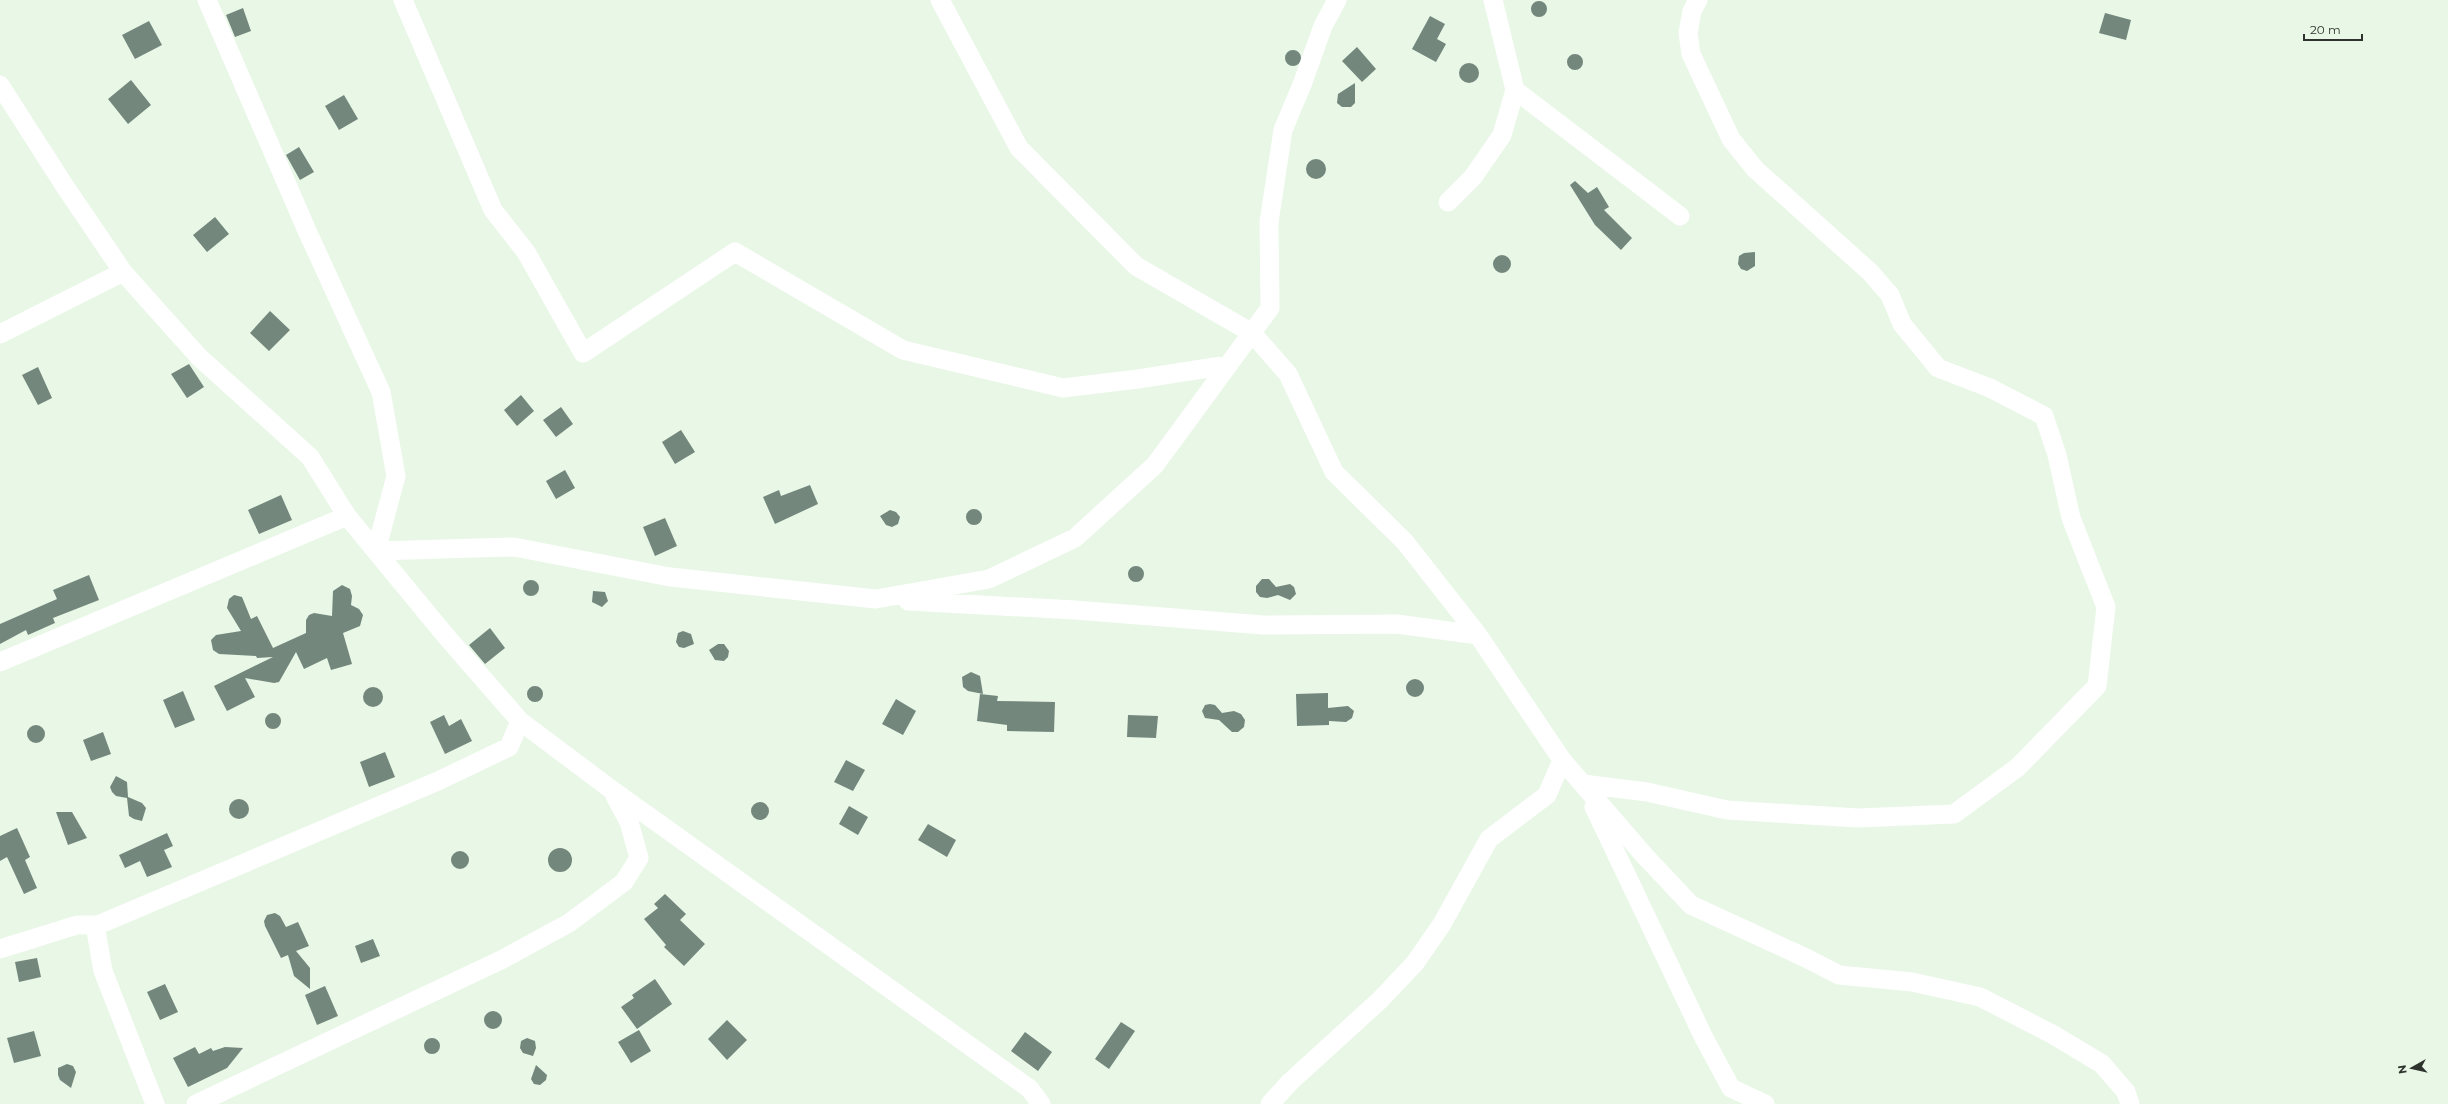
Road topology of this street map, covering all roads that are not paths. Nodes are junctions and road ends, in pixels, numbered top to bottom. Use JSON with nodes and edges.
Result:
{"nodes":[{"id":1,"x":207,"y":0,"type":"edge"},
{"id":2,"x":403,"y":0,"type":"edge"},
{"id":3,"x":940,"y":0,"type":"edge"},
{"id":4,"x":1337,"y":0,"type":"edge"},
{"id":5,"x":1493,"y":0,"type":"edge"},
{"id":6,"x":1698,"y":0,"type":"edge"},
{"id":7,"x":0,"y":85,"type":"edge"},
{"id":8,"x":1515,"y":90,"type":"junction"},
{"id":9,"x":1448,"y":202,"type":"dead end"},
{"id":10,"x":1680,"y":216,"type":"dead end"},
{"id":11,"x":123,"y":272,"type":"junction"},
{"id":12,"x":1252,"y":332,"type":"junction"},
{"id":13,"x":0,"y":334,"type":"edge"},
{"id":14,"x":1228,"y":365,"type":"junction"},
{"id":15,"x":347,"y":516,"type":"junction"},
{"id":16,"x":376,"y":551,"type":"junction"},
{"id":17,"x":876,"y":599,"type":"junction"},
{"id":18,"x":1478,"y":635,"type":"junction"},
{"id":19,"x":0,"y":662,"type":"edge"},
{"id":20,"x":520,"y":721,"type":"junction"},
{"id":21,"x":1562,"y":760,"type":"junction"},
{"id":22,"x":1583,"y":784,"type":"junction"},
{"id":23,"x":612,"y":790,"type":"junction"},
{"id":24,"x":95,"y":925,"type":"junction"},
{"id":25,"x":0,"y":948,"type":"edge"},
{"id":26,"x":1031,"y":1099,"type":"edge"},
{"id":27,"x":156,"y":1104,"type":"edge"},
{"id":28,"x":196,"y":1104,"type":"edge"},
{"id":29,"x":1270,"y":1104,"type":"edge"},
{"id":30,"x":1765,"y":1104,"type":"edge"},
{"id":31,"x":2130,"y":1104,"type":"edge"}],
"edges":[{"from":1,"to":16,"type":"street"},
{"from":2,"to":14,"type":"street"},
{"from":3,"to":12,"type":"street"},
{"from":4,"to":12,"type":"street"},
{"from":5,"to":8,"type":"street"},
{"from":6,"to":22,"type":"street"},
{"from":7,"to":11,"type":"street"},
{"from":8,"to":9,"type":"street"},
{"from":8,"to":10,"type":"street"},
{"from":11,"to":13,"type":"street"},
{"from":11,"to":15,"type":"street"},
{"from":12,"to":14,"type":"street"},
{"from":12,"to":18,"type":"street"},
{"from":14,"to":17,"type":"street"},
{"from":15,"to":16,"type":"street"},
{"from":15,"to":19,"type":"street"},
{"from":16,"to":17,"type":"street"},
{"from":16,"to":20,"type":"street"},
{"from":17,"to":18,"type":"street"},
{"from":18,"to":21,"type":"street"},
{"from":20,"to":23,"type":"street"},
{"from":20,"to":24,"type":"street"},
{"from":21,"to":22,"type":"street"},
{"from":21,"to":29,"type":"street"},
{"from":22,"to":30,"type":"street"},
{"from":22,"to":31,"type":"street"},
{"from":23,"to":26,"type":"street"},
{"from":23,"to":28,"type":"street"},
{"from":24,"to":25,"type":"street"},
{"from":24,"to":27,"type":"street"}]}
